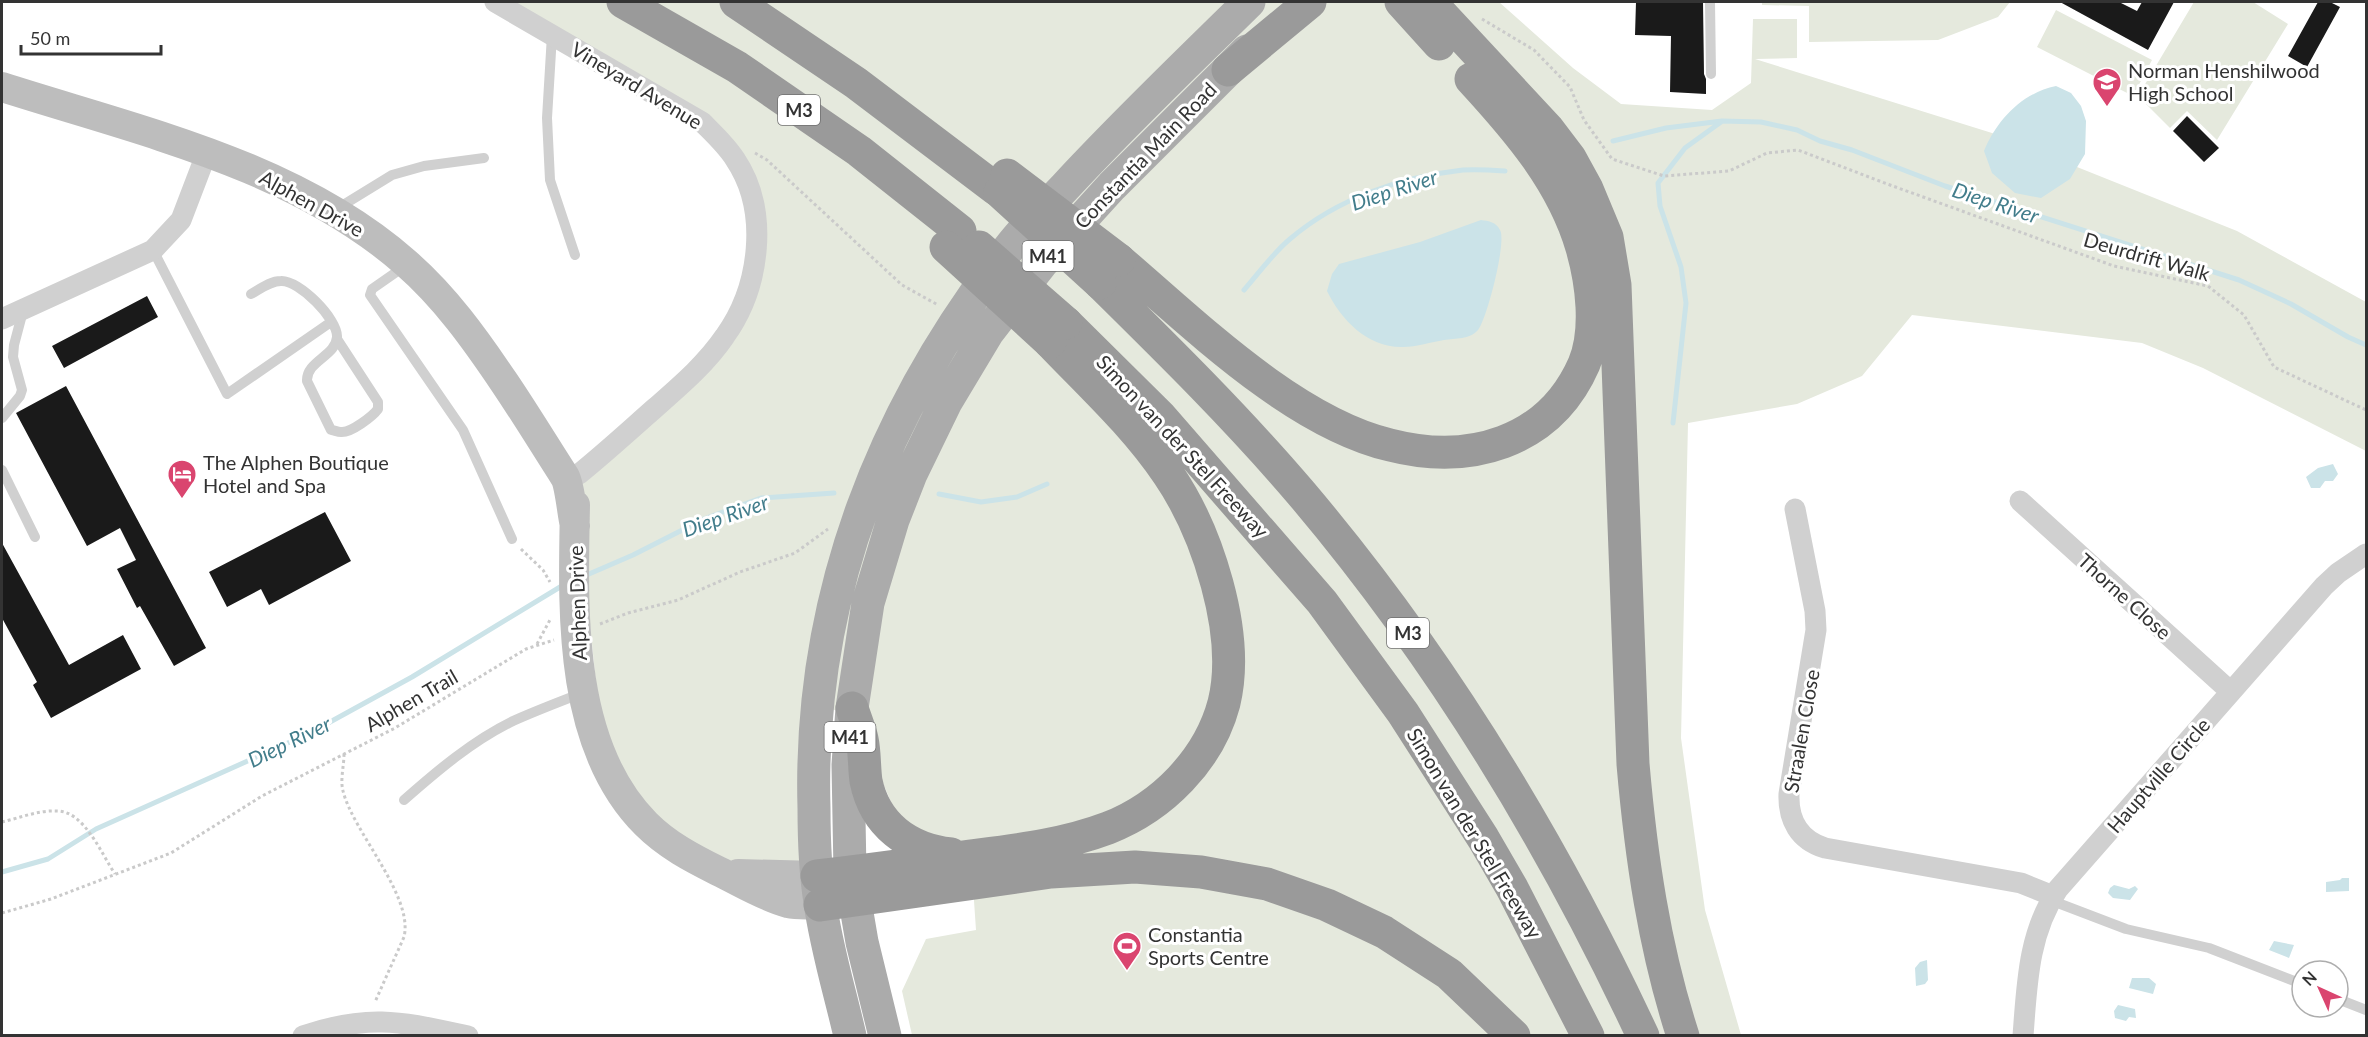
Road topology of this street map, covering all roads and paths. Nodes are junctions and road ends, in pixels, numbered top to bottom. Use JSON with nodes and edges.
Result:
{"nodes":[{"id":1,"x":495,"y":2,"type":"edge"},
{"id":2,"x":736,"y":2,"type":"edge"},
{"id":3,"x":1249,"y":2,"type":"edge"},
{"id":4,"x":1298,"y":2,"type":"edge"},
{"id":5,"x":1310,"y":2,"type":"edge"},
{"id":6,"x":1388,"y":2,"type":"edge"},
{"id":7,"x":1401,"y":2,"type":"edge"},
{"id":8,"x":1430,"y":2,"type":"edge"},
{"id":9,"x":1710,"y":2,"type":"edge"},
{"id":10,"x":625,"y":3,"type":"edge"},
{"id":11,"x":1479,"y":17,"type":"dead end"},
{"id":12,"x":552,"y":35,"type":"junction"},
{"id":13,"x":1446,"y":52,"type":"junction"},
{"id":14,"x":1228,"y":70,"type":"junction"},
{"id":15,"x":1711,"y":74,"type":"dead end"},
{"id":16,"x":2,"y":87,"type":"edge"},
{"id":17,"x":748,"y":149,"type":"dead end"},
{"id":18,"x":207,"y":152,"type":"junction"},
{"id":19,"x":484,"y":158,"type":"dead end"},
{"id":20,"x":332,"y":212,"type":"junction"},
{"id":21,"x":153,"y":250,"type":"junction"},
{"id":22,"x":575,"y":255,"type":"dead end"},
{"id":23,"x":407,"y":264,"type":"junction"},
{"id":24,"x":1110,"y":271,"type":"junction"},
{"id":25,"x":251,"y":294,"type":"dead end"},
{"id":26,"x":24,"y":308,"type":"junction"},
{"id":27,"x":946,"y":310,"type":"dead end"},
{"id":28,"x":2,"y":319,"type":"edge"},
{"id":29,"x":331,"y":322,"type":"junction"},
{"id":30,"x":1058,"y":332,"type":"junction"},
{"id":31,"x":337,"y":339,"type":"junction"},
{"id":32,"x":2367,"y":410,"type":"edge"},
{"id":33,"x":2,"y":418,"type":"edge"},
{"id":34,"x":575,"y":468,"type":"junction"},
{"id":35,"x":2,"y":470,"type":"edge"},
{"id":36,"x":2020,"y":501,"type":"dead end"},
{"id":37,"x":1795,"y":509,"type":"dead end"},
{"id":38,"x":832,"y":526,"type":"dead end"},
{"id":39,"x":35,"y":537,"type":"dead end"},
{"id":40,"x":512,"y":539,"type":"joint"},
{"id":41,"x":2367,"y":554,"type":"edge"},
{"id":42,"x":552,"y":586,"type":"dead end"},
{"id":43,"x":575,"y":633,"type":"junction"},
{"id":44,"x":584,"y":692,"type":"junction"},
{"id":45,"x":2231,"y":692,"type":"junction"},
{"id":46,"x":852,"y":708,"type":"junction"},
{"id":47,"x":344,"y":754,"type":"junction"},
{"id":48,"x":404,"y":800,"type":"dead end"},
{"id":49,"x":2,"y":822,"type":"edge"},
{"id":50,"x":970,"y":856,"type":"junction"},
{"id":51,"x":115,"y":874,"type":"junction"},
{"id":52,"x":852,"y":886,"type":"junction"},
{"id":53,"x":818,"y":891,"type":"junction"},
{"id":54,"x":2052,"y":898,"type":"junction"},
{"id":55,"x":2,"y":913,"type":"edge"},
{"id":56,"x":2290,"y":979,"type":"edge"},
{"id":57,"x":376,"y":1000,"type":"dead end"},
{"id":58,"x":2350,"y":1004,"type":"edge"},
{"id":59,"x":2367,"y":1010,"type":"edge"},
{"id":60,"x":303,"y":1035,"type":"edge"},
{"id":61,"x":468,"y":1035,"type":"edge"},
{"id":62,"x":850,"y":1035,"type":"edge"},
{"id":63,"x":885,"y":1035,"type":"edge"},
{"id":64,"x":1515,"y":1035,"type":"edge"},
{"id":65,"x":1588,"y":1035,"type":"edge"},
{"id":66,"x":1643,"y":1035,"type":"edge"},
{"id":67,"x":1683,"y":1035,"type":"edge"},
{"id":68,"x":2023,"y":1035,"type":"edge"}],
"edges":[{"from":1,"to":12,"type":"street","name":"Vineyard Avenue"},
{"from":2,"to":24,"type":"highway","bridge":true},
{"from":3,"to":53,"type":"main road","name":"Constantia Main Road","number":"M41"},
{"from":4,"to":14,"type":"main road","name":"Constantia Main Road","number":"M41"},
{"from":5,"to":14,"type":"highway"},
{"from":6,"to":13,"type":"highway"},
{"from":7,"to":13,"type":"highway"},
{"from":8,"to":67,"type":"highway"},
{"from":9,"to":15,"type":"lane"},
{"from":10,"to":30,"type":"highway","bridge":true},
{"from":11,"to":32,"type":"path","name":"Deurdrift Walk"},
{"from":12,"to":22,"type":"lane"},
{"from":12,"to":34,"type":"street","name":"Vineyard Avenue"},
{"from":13,"to":24,"type":"highway"},
{"from":14,"to":46,"type":"main road","name":"Constantia Main Road","number":"M41"},
{"from":16,"to":18,"type":"street","name":"Alphen Drive"},
{"from":17,"to":27,"type":"path"},
{"from":18,"to":20,"type":"street","name":"Alphen Drive"},
{"from":18,"to":21,"type":"street"},
{"from":19,"to":20,"type":"lane"},
{"from":20,"to":23,"type":"street","name":"Alphen Drive"},
{"from":21,"to":26,"type":"street"},
{"from":21,"to":29,"type":"lane"},
{"from":23,"to":34,"type":"street","name":"Alphen Drive"},
{"from":23,"to":40,"type":"lane"},
{"from":24,"to":66,"type":"highway","number":"M3"},
{"from":25,"to":29,"type":"lane"},
{"from":26,"to":28,"type":"street"},
{"from":26,"to":33,"type":"lane"},
{"from":29,"to":31,"type":"lane"},
{"from":30,"to":50,"type":"highway"},
{"from":30,"to":65,"type":"highway","name":"Simon van der Stel Freeway","number":"M3"},
{"from":31,"to":31,"type":"lane"},
{"from":34,"to":43,"type":"street","name":"Alphen Drive"},
{"from":35,"to":39,"type":"lane"},
{"from":36,"to":45,"type":"street","name":"Thorne Close"},
{"from":37,"to":54,"type":"street","name":"Straalen Close"},
{"from":38,"to":43,"type":"path","name":"Alphen Trail"},
{"from":40,"to":42,"type":"path"},
{"from":41,"to":45,"type":"street","name":"Hauptville Circle"},
{"from":43,"to":44,"type":"street","name":"Alphen Drive"},
{"from":43,"to":47,"type":"path","name":"Alphen Trail"},
{"from":44,"to":48,"type":"lane"},
{"from":44,"to":53,"type":"street","name":"Alphen Drive"},
{"from":45,"to":54,"type":"street","name":"Hauptville Circle"},
{"from":46,"to":50,"type":"highway"},
{"from":46,"to":52,"type":"main road","name":"Constantia Main Road","number":"M41"},
{"from":47,"to":51,"type":"path","name":"Alphen Trail"},
{"from":47,"to":57,"type":"path"},
{"from":49,"to":51,"type":"path"},
{"from":50,"to":52,"type":"highway"},
{"from":51,"to":55,"type":"path","name":"Alphen Trail"},
{"from":52,"to":53,"type":"highway"},
{"from":52,"to":63,"type":"main road","name":"Constantia Main Road","number":"M41"},
{"from":52,"to":64,"type":"highway"},
{"from":53,"to":62,"type":"main road","name":"Constantia Main Road","number":"M41"},
{"from":54,"to":56,"type":"lane"},
{"from":54,"to":68,"type":"street","name":"Hauptville Circle"},
{"from":58,"to":59,"type":"lane"},
{"from":60,"to":61,"type":"street"}]}
